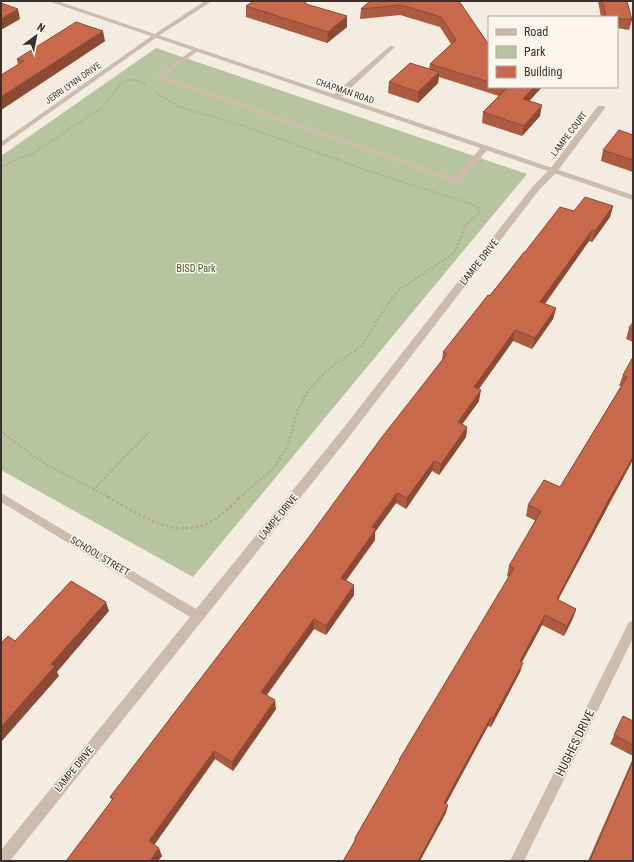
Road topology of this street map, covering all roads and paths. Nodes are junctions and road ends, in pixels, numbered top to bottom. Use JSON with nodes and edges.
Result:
{"nodes":[{"id":1,"x":51,"y":1,"type":"edge"},
{"id":2,"x":208,"y":1,"type":"edge"},
{"id":3,"x":155,"y":36,"type":"junction"},
{"id":4,"x":392,"y":47,"type":"dead end"},
{"id":5,"x":196,"y":50,"type":"junction"},
{"id":6,"x":148,"y":87,"type":"dead end"},
{"id":7,"x":152,"y":90,"type":"dead end"},
{"id":8,"x":336,"y":98,"type":"junction"},
{"id":9,"x":600,"y":108,"type":"dead end"},
{"id":10,"x":1,"y":145,"type":"edge"},
{"id":11,"x":485,"y":148,"type":"junction"},
{"id":12,"x":1,"y":168,"type":"edge"},
{"id":13,"x":553,"y":171,"type":"junction"},
{"id":14,"x":633,"y":198,"type":"edge"},
{"id":15,"x":1,"y":432,"type":"edge"},
{"id":16,"x":149,"y":432,"type":"dead end"},
{"id":17,"x":93,"y":490,"type":"junction"},
{"id":18,"x":1,"y":497,"type":"edge"},
{"id":19,"x":198,"y":616,"type":"junction"},
{"id":20,"x":633,"y":626,"type":"edge"},
{"id":21,"x":1,"y":861,"type":"edge"},
{"id":22,"x":517,"y":861,"type":"edge"}],
"edges":[{"from":1,"to":3,"type":"street","name":"CHAPMAN ROAD"},
{"from":2,"to":3,"type":"street","name":"JERRI LYNN DRIVE"},
{"from":3,"to":5,"type":"street","name":"CHAPMAN ROAD"},
{"from":3,"to":10,"type":"street","name":"JERRI LYNN DRIVE"},
{"from":4,"to":8,"type":"street"},
{"from":5,"to":8,"type":"street","name":"CHAPMAN ROAD"},
{"from":5,"to":11,"type":"street"},
{"from":6,"to":12,"type":"path"},
{"from":7,"to":17,"type":"path"},
{"from":8,"to":11,"type":"street","name":"CHAPMAN ROAD"},
{"from":9,"to":13,"type":"street","name":"LAMPE COURT"},
{"from":11,"to":13,"type":"street","name":"CHAPMAN ROAD"},
{"from":13,"to":14,"type":"street","name":"CHAPMAN ROAD"},
{"from":13,"to":19,"type":"street","name":"LAMPE DRIVE"},
{"from":15,"to":17,"type":"path"},
{"from":16,"to":17,"type":"path"},
{"from":18,"to":19,"type":"street","name":"SCHOOL STREET"},
{"from":19,"to":21,"type":"street","name":"LAMPE DRIVE"},
{"from":20,"to":22,"type":"street","name":"HUGHES DRIVE"}]}
